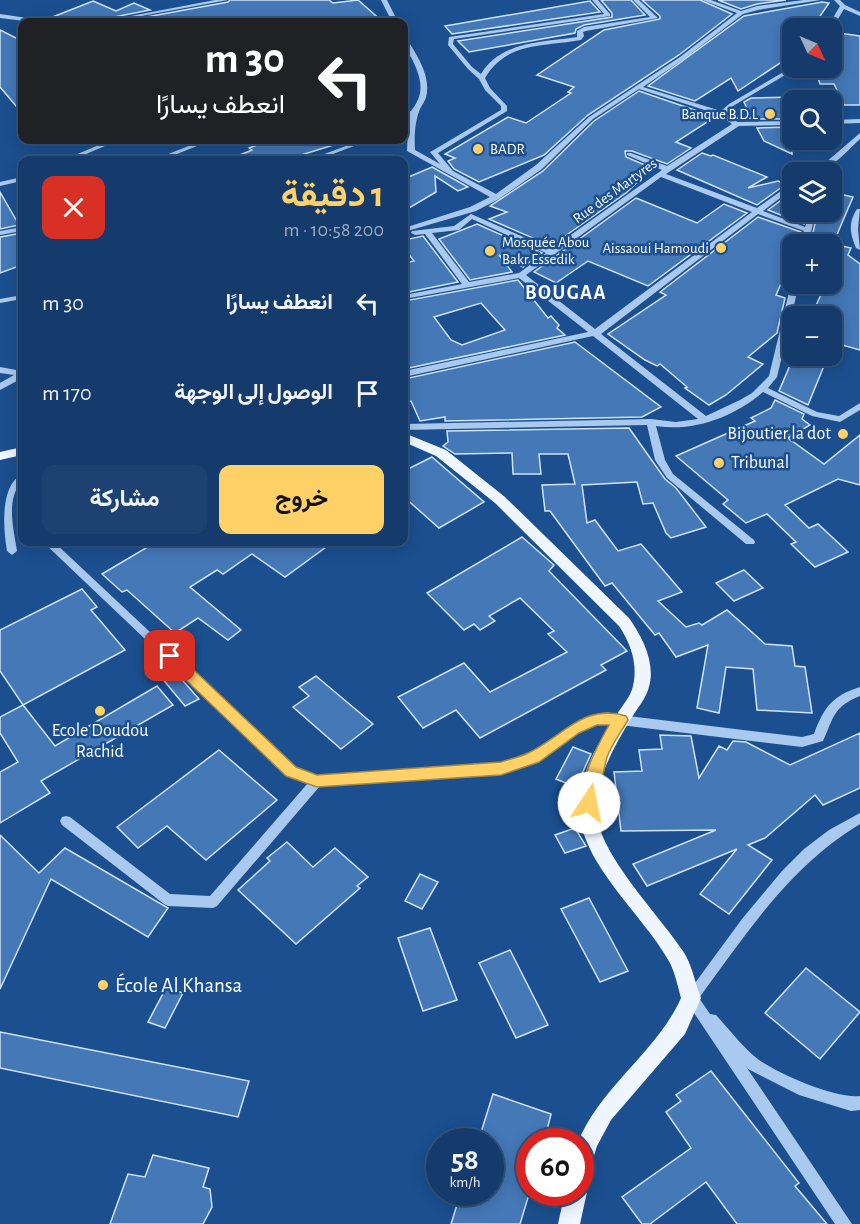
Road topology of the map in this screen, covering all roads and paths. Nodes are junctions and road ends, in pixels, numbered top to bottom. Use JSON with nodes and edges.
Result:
{"nodes":[{"id":1,"x":225,"y":0,"type":"edge"},
{"id":2,"x":384,"y":0,"type":"edge"},
{"id":3,"x":595,"y":0,"type":"edge"},
{"id":4,"x":636,"y":0,"type":"edge"},
{"id":5,"x":705,"y":0,"type":"edge"},
{"id":6,"x":818,"y":0,"type":"edge"},
{"id":7,"x":841,"y":2,"type":"edge"},
{"id":8,"x":741,"y":13,"type":"junction"},
{"id":9,"x":860,"y":14,"type":"edge"},
{"id":10,"x":0,"y":16,"type":"edge"},
{"id":11,"x":124,"y":18,"type":"edge"},
{"id":12,"x":393,"y":18,"type":"edge"},
{"id":13,"x":834,"y":18,"type":"edge"},
{"id":14,"x":18,"y":19,"type":"edge"},
{"id":15,"x":408,"y":46,"type":"edge"},
{"id":16,"x":411,"y":52,"type":"junction"},
{"id":17,"x":408,"y":55,"type":"edge"},
{"id":18,"x":782,"y":75,"type":"edge"},
{"id":19,"x":482,"y":78,"type":"junction"},
{"id":20,"x":638,"y":87,"type":"junction"},
{"id":21,"x":416,"y":112,"type":"junction"},
{"id":22,"x":722,"y":114,"type":"junction"},
{"id":23,"x":408,"y":118,"type":"edge"},
{"id":24,"x":860,"y":121,"type":"edge"},
{"id":25,"x":842,"y":122,"type":"edge"},
{"id":26,"x":782,"y":123,"type":"edge"},
{"id":27,"x":737,"y":124,"type":"junction"},
{"id":28,"x":860,"y":135,"type":"edge"},
{"id":29,"x":106,"y":144,"type":"edge"},
{"id":30,"x":199,"y":144,"type":"edge"},
{"id":31,"x":356,"y":144,"type":"edge"},
{"id":32,"x":628,"y":154,"type":"dead end"},
{"id":33,"x":77,"y":156,"type":"edge"},
{"id":34,"x":167,"y":156,"type":"edge"},
{"id":35,"x":323,"y":156,"type":"edge"},
{"id":36,"x":833,"y":162,"type":"edge"},
{"id":37,"x":450,"y":172,"type":"junction"},
{"id":38,"x":664,"y":172,"type":"junction"},
{"id":39,"x":18,"y":180,"type":"edge"},
{"id":40,"x":0,"y":184,"type":"edge"},
{"id":41,"x":782,"y":192,"type":"edge"},
{"id":42,"x":496,"y":196,"type":"junction"},
{"id":43,"x":757,"y":211,"type":"junction"},
{"id":44,"x":472,"y":213,"type":"junction"},
{"id":45,"x":859,"y":213,"type":"edge"},
{"id":46,"x":810,"y":222,"type":"edge"},
{"id":47,"x":408,"y":229,"type":"edge"},
{"id":48,"x":18,"y":230,"type":"edge"},
{"id":49,"x":807,"y":230,"type":"junction"},
{"id":50,"x":427,"y":232,"type":"junction"},
{"id":51,"x":0,"y":233,"type":"edge"},
{"id":52,"x":408,"y":234,"type":"edge"},
{"id":53,"x":806,"y":234,"type":"edge"},
{"id":54,"x":860,"y":248,"type":"edge"},
{"id":55,"x":553,"y":253,"type":"junction"},
{"id":56,"x":521,"y":275,"type":"junction"},
{"id":57,"x":467,"y":285,"type":"junction"},
{"id":58,"x":793,"y":294,"type":"edge"},
{"id":59,"x":408,"y":296,"type":"edge"},
{"id":60,"x":18,"y":298,"type":"edge"},
{"id":61,"x":0,"y":302,"type":"edge"},
{"id":62,"x":596,"y":333,"type":"junction"},
{"id":63,"x":0,"y":370,"type":"edge"},
{"id":64,"x":408,"y":373,"type":"edge"},
{"id":65,"x":18,"y":376,"type":"edge"},
{"id":66,"x":18,"y":379,"type":"edge"},
{"id":67,"x":0,"y":387,"type":"edge"},
{"id":68,"x":763,"y":389,"type":"junction"},
{"id":69,"x":860,"y":406,"type":"edge"},
{"id":70,"x":704,"y":419,"type":"junction"},
{"id":71,"x":651,"y":422,"type":"junction"},
{"id":72,"x":408,"y":427,"type":"edge"},
{"id":73,"x":408,"y":439,"type":"edge"},
{"id":74,"x":18,"y":452,"type":"edge"},
{"id":75,"x":0,"y":456,"type":"edge"},
{"id":76,"x":18,"y":480,"type":"edge"},
{"id":77,"x":750,"y":542,"type":"dead end"},
{"id":78,"x":52,"y":546,"type":"edge"},
{"id":79,"x":12,"y":551,"type":"dead end"},
{"id":80,"x":860,"y":691,"type":"edge"},
{"id":81,"x":620,"y":720,"type":"junction"},
{"id":82,"x":317,"y":781,"type":"junction"},
{"id":83,"x":860,"y":818,"type":"edge"},
{"id":84,"x":66,"y":821,"type":"dead end"},
{"id":85,"x":690,"y":998,"type":"junction"},
{"id":86,"x":860,"y":1102,"type":"edge"},
{"id":87,"x":594,"y":1132,"type":"edge"},
{"id":88,"x":573,"y":1206,"type":"edge"},
{"id":89,"x":569,"y":1224,"type":"edge"},
{"id":90,"x":844,"y":1224,"type":"edge"}],
"edges":[{"from":1,"to":11,"type":"street"},
{"from":2,"to":12,"type":"street"},
{"from":3,"to":19,"type":"street"},
{"from":4,"to":19,"type":"street"},
{"from":5,"to":8,"type":"street"},
{"from":6,"to":8,"type":"street"},
{"from":7,"to":9,"type":"street"},
{"from":7,"to":13,"type":"street"},
{"from":8,"to":20,"type":"street"},
{"from":10,"to":14,"type":"street"},
{"from":15,"to":16,"type":"street"},
{"from":16,"to":17,"type":"street"},
{"from":16,"to":21,"type":"street"},
{"from":18,"to":22,"type":"street"},
{"from":19,"to":37,"type":"street"},
{"from":20,"to":22,"type":"street"},
{"from":20,"to":42,"type":"street"},
{"from":21,"to":23,"type":"street"},
{"from":21,"to":37,"type":"street"},
{"from":22,"to":27,"type":"street"},
{"from":24,"to":25,"type":"street"},
{"from":26,"to":27,"type":"street"},
{"from":27,"to":38,"type":"street","name":"Rue des Martyres"},
{"from":28,"to":36,"type":"street"},
{"from":29,"to":33,"type":"street"},
{"from":30,"to":34,"type":"street"},
{"from":31,"to":35,"type":"street"},
{"from":32,"to":38,"type":"street"},
{"from":37,"to":42,"type":"street"},
{"from":38,"to":43,"type":"street"},
{"from":38,"to":55,"type":"street","name":"Rue des Martyres"},
{"from":39,"to":40,"type":"street"},
{"from":41,"to":43,"type":"street"},
{"from":42,"to":44,"type":"street"},
{"from":43,"to":49,"type":"street"},
{"from":43,"to":62,"type":"street"},
{"from":44,"to":47,"type":"street"},
{"from":44,"to":50,"type":"street"},
{"from":44,"to":55,"type":"street"},
{"from":45,"to":54,"type":"street"},
{"from":46,"to":49,"type":"street"},
{"from":48,"to":51,"type":"street"},
{"from":49,"to":53,"type":"street"},
{"from":50,"to":52,"type":"street"},
{"from":50,"to":57,"type":"street"},
{"from":55,"to":56,"type":"street","name":"Rue des Martyres"},
{"from":56,"to":57,"type":"street","name":"Rue des Martyres"},
{"from":56,"to":62,"type":"street"},
{"from":57,"to":59,"type":"street","name":"Rue des Martyres"},
{"from":58,"to":68,"type":"street"},
{"from":60,"to":61,"type":"street"},
{"from":62,"to":64,"type":"street"},
{"from":62,"to":70,"type":"street"},
{"from":63,"to":65,"type":"street"},
{"from":66,"to":67,"type":"street"},
{"from":68,"to":69,"type":"street"},
{"from":68,"to":70,"type":"street"},
{"from":70,"to":71,"type":"street"},
{"from":71,"to":72,"type":"street"},
{"from":71,"to":77,"type":"street"},
{"from":73,"to":81,"type":"main road"},
{"from":74,"to":75,"type":"main road"},
{"from":76,"to":79,"type":"street"},
{"from":78,"to":82,"type":"street"},
{"from":80,"to":81,"type":"street"},
{"from":81,"to":82,"type":"street"},
{"from":81,"to":85,"type":"main road"},
{"from":82,"to":84,"type":"street"},
{"from":83,"to":85,"type":"street"},
{"from":85,"to":86,"type":"street"},
{"from":85,"to":87,"type":"main road"},
{"from":85,"to":90,"type":"street"},
{"from":88,"to":89,"type":"main road"}]}
